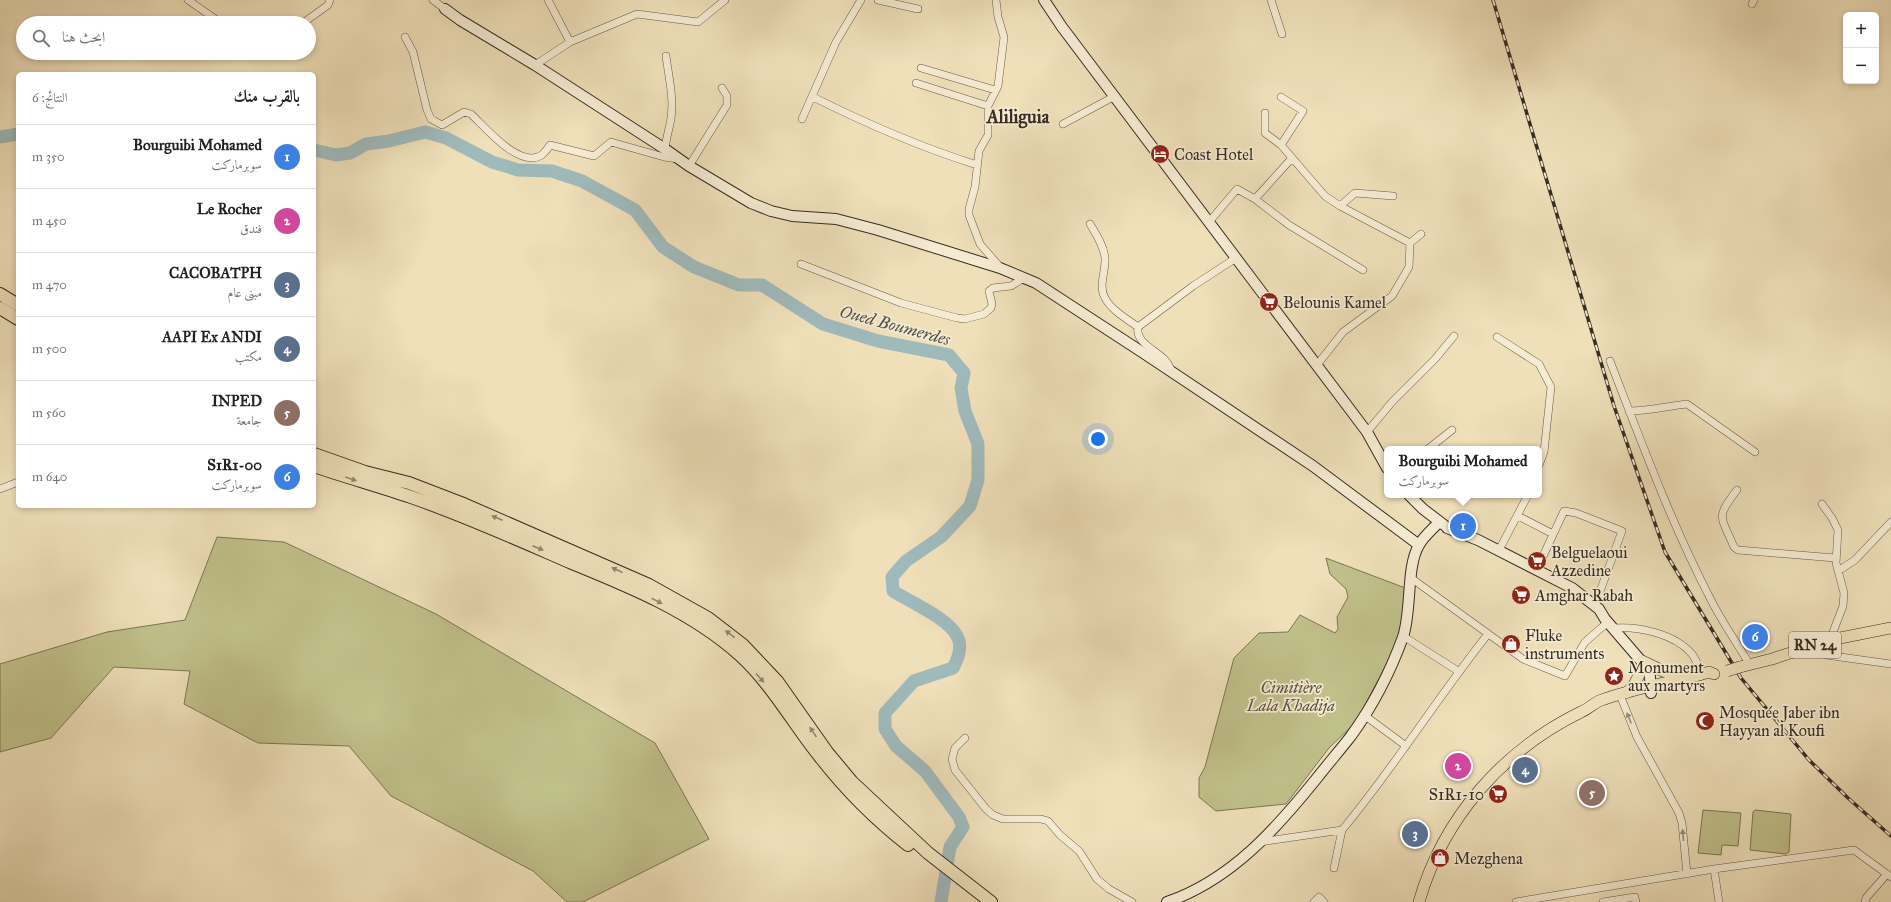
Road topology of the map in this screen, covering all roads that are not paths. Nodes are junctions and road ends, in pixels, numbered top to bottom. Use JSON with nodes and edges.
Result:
{"nodes":[{"id":1,"x":188,"y":0,"type":"edge"},
{"id":2,"x":330,"y":0,"type":"edge"},
{"id":3,"x":433,"y":0,"type":"edge"},
{"id":4,"x":548,"y":0,"type":"edge"},
{"id":5,"x":725,"y":0,"type":"edge"},
{"id":6,"x":861,"y":0,"type":"edge"},
{"id":7,"x":878,"y":0,"type":"edge"},
{"id":8,"x":996,"y":0,"type":"edge"},
{"id":9,"x":1044,"y":0,"type":"edge"},
{"id":10,"x":1271,"y":0,"type":"edge"},
{"id":11,"x":445,"y":9,"type":"joint"},
{"id":12,"x":918,"y":9,"type":"dead end"},
{"id":13,"x":211,"y":16,"type":"edge"},
{"id":14,"x":313,"y":16,"type":"edge"},
{"id":15,"x":1282,"y":34,"type":"dead end"},
{"id":16,"x":405,"y":37,"type":"dead end"},
{"id":17,"x":570,"y":42,"type":"junction"},
{"id":18,"x":666,"y":56,"type":"dead end"},
{"id":19,"x":535,"y":65,"type":"junction"},
{"id":20,"x":921,"y":68,"type":"dead end"},
{"id":21,"x":916,"y":83,"type":"dead end"},
{"id":22,"x":722,"y":88,"type":"dead end"},
{"id":23,"x":994,"y":90,"type":"junction"},
{"id":24,"x":1115,"y":96,"type":"junction"},
{"id":25,"x":813,"y":97,"type":"junction"},
{"id":26,"x":1281,"y":97,"type":"dead end"},
{"id":27,"x":988,"y":106,"type":"junction"},
{"id":28,"x":1265,"y":113,"type":"dead end"},
{"id":29,"x":802,"y":119,"type":"dead end"},
{"id":30,"x":1063,"y":124,"type":"dead end"},
{"id":31,"x":1281,"y":145,"type":"junction"},
{"id":32,"x":665,"y":149,"type":"junction"},
{"id":33,"x":1292,"y":158,"type":"junction"},
{"id":34,"x":678,"y":159,"type":"junction"},
{"id":35,"x":977,"y":165,"type":"junction"},
{"id":36,"x":689,"y":166,"type":"junction"},
{"id":37,"x":1393,"y":196,"type":"dead end"},
{"id":38,"x":1255,"y":199,"type":"junction"},
{"id":39,"x":1340,"y":206,"type":"junction"},
{"id":40,"x":1209,"y":222,"type":"junction"},
{"id":41,"x":1090,"y":224,"type":"dead end"},
{"id":42,"x":1421,"y":234,"type":"dead end"},
{"id":43,"x":1410,"y":243,"type":"junction"},
{"id":44,"x":1236,"y":258,"type":"junction"},
{"id":45,"x":801,"y":264,"type":"dead end"},
{"id":46,"x":1000,"y":268,"type":"junction"},
{"id":47,"x":1363,"y":270,"type":"dead end"},
{"id":48,"x":1024,"y":278,"type":"junction"},
{"id":49,"x":0,"y":294,"type":"edge"},
{"id":50,"x":16,"y":304,"type":"edge"},
{"id":51,"x":0,"y":308,"type":"edge"},
{"id":52,"x":16,"y":318,"type":"edge"},
{"id":53,"x":1138,"y":327,"type":"junction"},
{"id":54,"x":1454,"y":336,"type":"dead end"},
{"id":55,"x":1497,"y":338,"type":"dead end"},
{"id":56,"x":1610,"y":361,"type":"dead end"},
{"id":57,"x":1317,"y":365,"type":"junction"},
{"id":58,"x":1173,"y":373,"type":"junction"},
{"id":59,"x":1629,"y":410,"type":"junction"},
{"id":60,"x":1452,"y":430,"type":"dead end"},
{"id":61,"x":1367,"y":432,"type":"junction"},
{"id":62,"x":1432,"y":446,"type":"edge"},
{"id":63,"x":1755,"y":452,"type":"dead end"},
{"id":64,"x":316,"y":455,"type":"edge"},
{"id":65,"x":1542,"y":457,"type":"edge"},
{"id":66,"x":1384,"y":463,"type":"edge"},
{"id":67,"x":316,"y":467,"type":"edge"},
{"id":68,"x":16,"y":483,"type":"edge"},
{"id":69,"x":0,"y":489,"type":"edge"},
{"id":70,"x":1737,"y":490,"type":"dead end"},
{"id":71,"x":1412,"y":498,"type":"edge"},
{"id":72,"x":1527,"y":498,"type":"edge"},
{"id":73,"x":1822,"y":504,"type":"dead end"},
{"id":74,"x":1518,"y":516,"type":"junction"},
{"id":75,"x":1891,"y":522,"type":"edge"},
{"id":76,"x":1443,"y":525,"type":"junction"},
{"id":77,"x":1553,"y":534,"type":"junction"},
{"id":78,"x":1419,"y":545,"type":"junction"},
{"id":79,"x":1499,"y":550,"type":"junction"},
{"id":80,"x":1835,"y":558,"type":"junction"},
{"id":81,"x":1537,"y":570,"type":"junction"},
{"id":82,"x":1838,"y":571,"type":"junction"},
{"id":83,"x":1411,"y":578,"type":"junction"},
{"id":84,"x":1595,"y":605,"type":"junction"},
{"id":85,"x":1609,"y":623,"type":"junction"},
{"id":86,"x":1891,"y":628,"type":"edge"},
{"id":87,"x":1488,"y":634,"type":"junction"},
{"id":88,"x":1403,"y":636,"type":"junction"},
{"id":89,"x":1830,"y":640,"type":"junction"},
{"id":90,"x":1818,"y":644,"type":"junction"},
{"id":91,"x":1638,"y":658,"type":"junction"},
{"id":92,"x":1891,"y":664,"type":"edge"},
{"id":93,"x":1745,"y":666,"type":"junction"},
{"id":94,"x":1458,"y":671,"type":"junction"},
{"id":95,"x":1708,"y":674,"type":"junction"},
{"id":96,"x":1639,"y":675,"type":"junction"},
{"id":97,"x":1684,"y":678,"type":"junction"},
{"id":98,"x":1649,"y":689,"type":"junction"},
{"id":99,"x":1624,"y":696,"type":"junction"},
{"id":100,"x":1364,"y":715,"type":"junction"},
{"id":101,"x":965,"y":738,"type":"dead end"},
{"id":102,"x":1406,"y":746,"type":"junction"},
{"id":103,"x":1342,"y":830,"type":"junction"},
{"id":104,"x":1260,"y":842,"type":"junction"},
{"id":105,"x":936,"y":863,"type":"junction"},
{"id":106,"x":1334,"y":868,"type":"dead end"},
{"id":107,"x":1714,"y":869,"type":"junction"},
{"id":108,"x":1687,"y":874,"type":"junction"},
{"id":109,"x":1889,"y":875,"type":"edge"},
{"id":110,"x":952,"y":877,"type":"junction"},
{"id":111,"x":980,"y":902,"type":"edge"},
{"id":112,"x":991,"y":902,"type":"edge"},
{"id":113,"x":1132,"y":902,"type":"edge"},
{"id":114,"x":1167,"y":902,"type":"edge"},
{"id":115,"x":1314,"y":902,"type":"edge"},
{"id":116,"x":1324,"y":902,"type":"edge"},
{"id":117,"x":1419,"y":902,"type":"edge"},
{"id":118,"x":1516,"y":902,"type":"edge"},
{"id":119,"x":1606,"y":902,"type":"edge"},
{"id":120,"x":1636,"y":902,"type":"edge"},
{"id":121,"x":1719,"y":902,"type":"edge"},
{"id":122,"x":1865,"y":902,"type":"edge"}],
"edges":[{"from":1,"to":13,"type":"street"},
{"from":2,"to":14,"type":"street"},
{"from":3,"to":11,"type":"street"},
{"from":4,"to":17,"type":"street"},
{"from":5,"to":17,"type":"street"},
{"from":6,"to":25,"type":"street"},
{"from":7,"to":12,"type":"street"},
{"from":8,"to":23,"type":"street"},
{"from":9,"to":24,"type":"street"},
{"from":10,"to":15,"type":"street"},
{"from":11,"to":19,"type":"street"},
{"from":16,"to":34,"type":"street"},
{"from":17,"to":19,"type":"street"},
{"from":18,"to":32,"type":"street"},
{"from":19,"to":32,"type":"street"},
{"from":20,"to":23,"type":"street"},
{"from":21,"to":27,"type":"street"},
{"from":22,"to":36,"type":"street"},
{"from":23,"to":27,"type":"street"},
{"from":24,"to":30,"type":"street"},
{"from":24,"to":40,"type":"street"},
{"from":25,"to":29,"type":"street"},
{"from":25,"to":35,"type":"street"},
{"from":26,"to":31,"type":"street"},
{"from":27,"to":35,"type":"street"},
{"from":28,"to":31,"type":"street"},
{"from":31,"to":33,"type":"street"},
{"from":32,"to":34,"type":"street"},
{"from":33,"to":38,"type":"street"},
{"from":33,"to":39,"type":"street"},
{"from":34,"to":36,"type":"street"},
{"from":35,"to":46,"type":"street"},
{"from":36,"to":46,"type":"street"},
{"from":37,"to":39,"type":"street"},
{"from":38,"to":40,"type":"street"},
{"from":38,"to":47,"type":"street"},
{"from":39,"to":43,"type":"street"},
{"from":40,"to":44,"type":"street"},
{"from":41,"to":53,"type":"street"},
{"from":42,"to":43,"type":"street"},
{"from":43,"to":57,"type":"street"},
{"from":44,"to":53,"type":"street"},
{"from":44,"to":57,"type":"street"},
{"from":45,"to":48,"type":"street"},
{"from":46,"to":48,"type":"street"},
{"from":48,"to":58,"type":"street"},
{"from":49,"to":50,"type":"highway"},
{"from":51,"to":52,"type":"highway"},
{"from":53,"to":58,"type":"street"},
{"from":54,"to":61,"type":"street"},
{"from":55,"to":65,"type":"street"},
{"from":56,"to":59,"type":"street"},
{"from":57,"to":61,"type":"street"},
{"from":58,"to":78,"type":"street"},
{"from":59,"to":63,"type":"street"},
{"from":59,"to":93,"type":"street"},
{"from":60,"to":62,"type":"street"},
{"from":61,"to":66,"type":"street"},
{"from":105,"to":64,"type":"highway","one_way":true},
{"from":67,"to":105,"type":"highway","one_way":true},
{"from":68,"to":69,"type":"street"},
{"from":70,"to":80,"type":"street"},
{"from":71,"to":76,"type":"street"},
{"from":72,"to":74,"type":"street"},
{"from":73,"to":80,"type":"street"},
{"from":74,"to":77,"type":"street"},
{"from":74,"to":79,"type":"street"},
{"from":75,"to":82,"type":"street"},
{"from":76,"to":78,"type":"street"},
{"from":76,"to":79,"type":"street"},
{"from":76,"to":85,"type":"street"},
{"from":77,"to":81,"type":"street"},
{"from":77,"to":84,"type":"street"},
{"from":78,"to":83,"type":"street"},
{"from":79,"to":81,"type":"street"},
{"from":80,"to":82,"type":"street"},
{"from":81,"to":84,"type":"street"},
{"from":82,"to":89,"type":"street"},
{"from":83,"to":87,"type":"street"},
{"from":83,"to":88,"type":"street"},
{"from":84,"to":85,"type":"street"},
{"from":85,"to":87,"type":"street"},
{"from":85,"to":91,"type":"street"},
{"from":85,"to":95,"type":"street"},
{"from":86,"to":89,"type":"main road","number":"RN 24"},
{"from":87,"to":94,"type":"street"},
{"from":88,"to":94,"type":"street"},
{"from":88,"to":100,"type":"street"},
{"from":89,"to":90,"type":"main road","number":"RN 24"},
{"from":90,"to":92,"type":"street"},
{"from":90,"to":93,"type":"main road","number":"RN 24"},
{"from":91,"to":96,"type":"street"},
{"from":91,"to":97,"type":"main road"},
{"from":91,"to":98,"type":"street"},
{"from":93,"to":95,"type":"main road","number":"RN 24","bridge":true},
{"from":94,"to":102,"type":"street"},
{"from":95,"to":97,"type":"main road","number":"RN 24"},
{"from":95,"to":98,"type":"main road","number":"RN 24"},
{"from":96,"to":98,"type":"street"},
{"from":96,"to":99,"type":"main road"},
{"from":97,"to":98,"type":"main road","number":"RN 24"},
{"from":98,"to":99,"type":"main road","number":"RN 24"},
{"from":108,"to":99,"type":"street","one_way":true},
{"from":99,"to":117,"type":"main road","number":"RN 24"},
{"from":100,"to":102,"type":"street"},
{"from":100,"to":104,"type":"street"},
{"from":101,"to":113,"type":"street"},
{"from":102,"to":103,"type":"street"},
{"from":103,"to":104,"type":"street"},
{"from":103,"to":106,"type":"street"},
{"from":104,"to":114,"type":"street"},
{"from":105,"to":110,"type":"highway"},
{"from":107,"to":108,"type":"street"},
{"from":107,"to":109,"type":"street"},
{"from":107,"to":121,"type":"street"},
{"from":108,"to":118,"type":"street"},
{"from":109,"to":122,"type":"street"},
{"from":110,"to":111,"type":"highway"},
{"from":110,"to":112,"type":"highway"},
{"from":115,"to":116,"type":"street"},
{"from":119,"to":120,"type":"street"}]}
